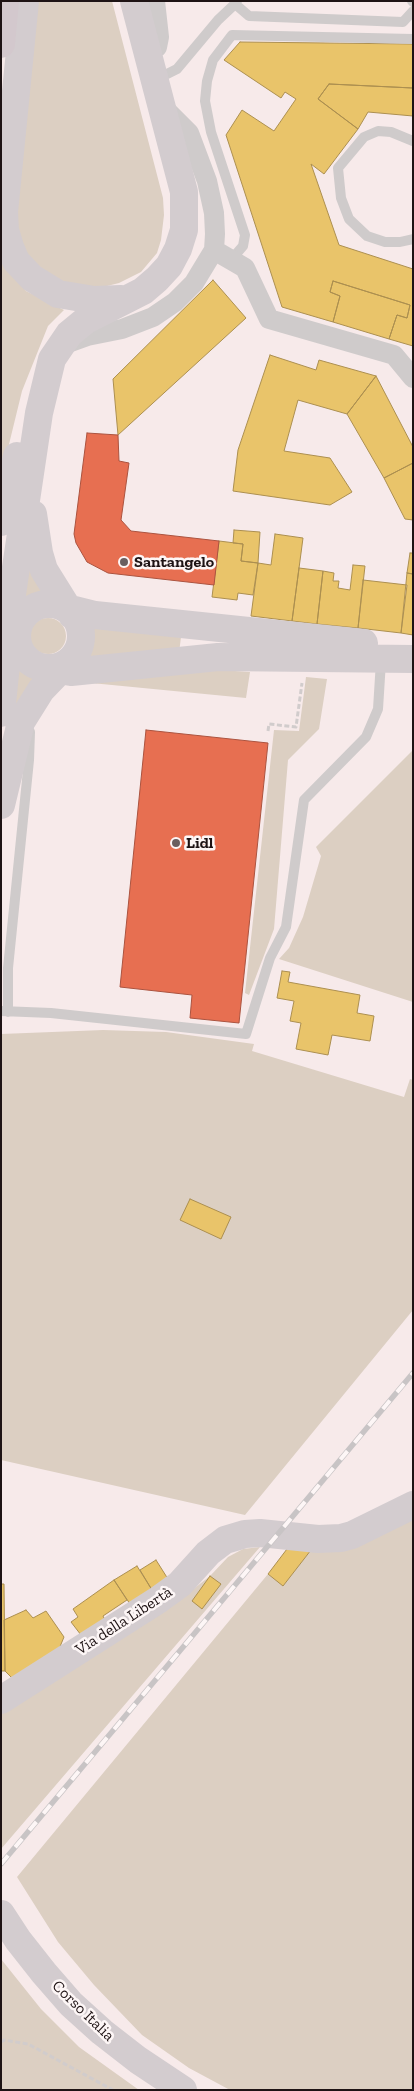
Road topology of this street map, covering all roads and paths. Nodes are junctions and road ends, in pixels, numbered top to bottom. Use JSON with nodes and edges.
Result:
{"nodes":[{"id":1,"x":5,"y":1,"type":"edge"},
{"id":2,"x":25,"y":1,"type":"edge"},
{"id":3,"x":134,"y":1,"type":"edge"},
{"id":4,"x":155,"y":1,"type":"edge"},
{"id":5,"x":236,"y":2,"type":"edge"},
{"id":6,"x":413,"y":11,"type":"edge"},
{"id":7,"x":413,"y":39,"type":"edge"},
{"id":8,"x":1,"y":44,"type":"edge"},
{"id":9,"x":146,"y":52,"type":"junction"},
{"id":10,"x":157,"y":93,"type":"junction"},
{"id":11,"x":413,"y":141,"type":"edge"},
{"id":12,"x":413,"y":239,"type":"edge"},
{"id":13,"x":214,"y":250,"type":"junction"},
{"id":14,"x":231,"y":260,"type":"junction"},
{"id":15,"x":130,"y":298,"type":"junction"},
{"id":16,"x":56,"y":352,"type":"junction"},
{"id":17,"x":413,"y":378,"type":"edge"},
{"id":18,"x":30,"y":475,"type":"junction"},
{"id":19,"x":1,"y":522,"type":"edge"},
{"id":20,"x":68,"y":610,"type":"junction"},
{"id":21,"x":17,"y":627,"type":"junction"},
{"id":22,"x":413,"y":649,"type":"edge"},
{"id":23,"x":413,"y":659,"type":"edge"},
{"id":24,"x":381,"y":660,"type":"junction"},
{"id":25,"x":58,"y":666,"type":"junction"},
{"id":26,"x":302,"y":682,"type":"dead end"},
{"id":27,"x":31,"y":704,"type":"junction"},
{"id":28,"x":1,"y":713,"type":"edge"},
{"id":29,"x":268,"y":731,"type":"dead end"},
{"id":30,"x":1,"y":805,"type":"edge"},
{"id":31,"x":5,"y":1012,"type":"edge"},
{"id":32,"x":413,"y":1505,"type":"edge"},
{"id":33,"x":1,"y":1700,"type":"edge"},
{"id":34,"x":1,"y":1914,"type":"edge"},
{"id":35,"x":1,"y":2042,"type":"edge"},
{"id":36,"x":113,"y":2090,"type":"edge"},
{"id":37,"x":183,"y":2090,"type":"edge"}],
"edges":[{"from":1,"to":8,"type":"main road"},
{"from":2,"to":15,"type":"main road"},
{"from":3,"to":9,"type":"main road"},
{"from":4,"to":9,"type":"street"},
{"from":5,"to":6,"type":"lane"},
{"from":5,"to":10,"type":"lane"},
{"from":7,"to":14,"type":"lane"},
{"from":9,"to":10,"type":"main road"},
{"from":10,"to":13,"type":"street"},
{"from":10,"to":15,"type":"main road"},
{"from":11,"to":12,"type":"lane"},
{"from":13,"to":14,"type":"street"},
{"from":13,"to":16,"type":"street"},
{"from":14,"to":17,"type":"street"},
{"from":15,"to":16,"type":"main road"},
{"from":16,"to":18,"type":"main road"},
{"from":16,"to":19,"type":"main road"},
{"from":18,"to":20,"type":"main road"},
{"from":18,"to":21,"type":"main road"},
{"from":20,"to":21,"type":"main road"},
{"from":20,"to":22,"type":"main road"},
{"from":20,"to":25,"type":"main road"},
{"from":21,"to":25,"type":"main road"},
{"from":21,"to":28,"type":"main road"},
{"from":23,"to":24,"type":"main road"},
{"from":24,"to":25,"type":"main road"},
{"from":24,"to":31,"type":"lane"},
{"from":25,"to":27,"type":"main road"},
{"from":26,"to":29,"type":"path"},
{"from":27,"to":30,"type":"main road"},
{"from":27,"to":31,"type":"lane"},
{"from":32,"to":33,"type":"main road","name":"Via della Libertà"},
{"from":34,"to":37,"type":"main road","name":"Corso Italia"},
{"from":35,"to":36,"type":"path"}]}
